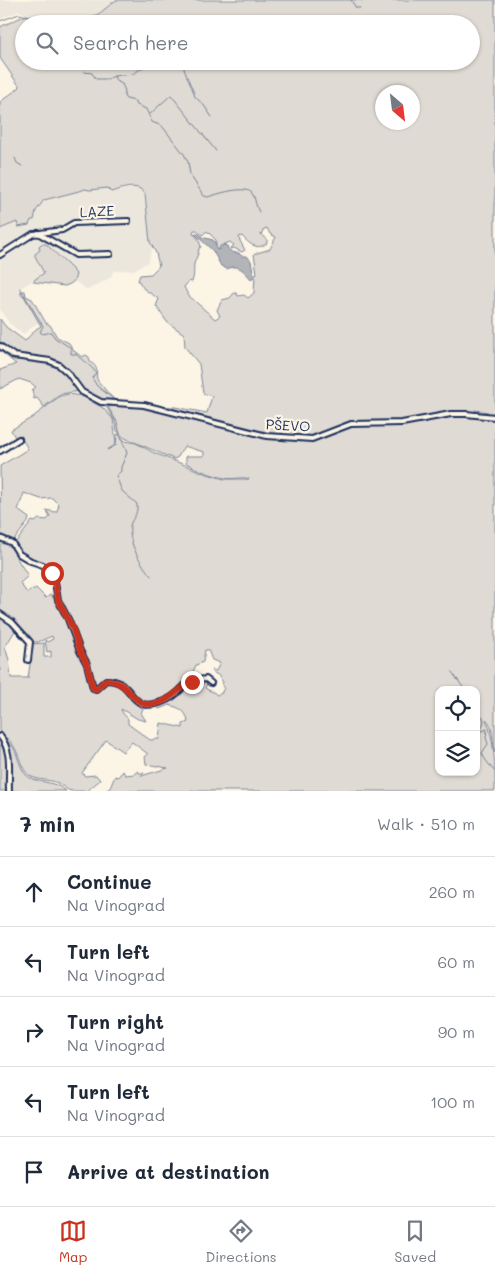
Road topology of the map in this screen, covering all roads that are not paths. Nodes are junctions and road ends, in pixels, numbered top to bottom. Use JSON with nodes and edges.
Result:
{"nodes":[{"id":1,"x":128,"y":220,"type":"dead end"},
{"id":2,"x":38,"y":233,"type":"junction"},
{"id":3,"x":110,"y":254,"type":"dead end"},
{"id":4,"x":0,"y":255,"type":"edge"},
{"id":5,"x":0,"y":346,"type":"edge"},
{"id":6,"x":495,"y":417,"type":"edge"},
{"id":7,"x":19,"y":439,"type":"dead end"},
{"id":8,"x":0,"y":451,"type":"edge"},
{"id":9,"x":0,"y":538,"type":"edge"},
{"id":10,"x":0,"y":614,"type":"edge"},
{"id":11,"x":28,"y":660,"type":"dead end"},
{"id":12,"x":211,"y":683,"type":"dead end"},
{"id":13,"x":0,"y":736,"type":"edge"},
{"id":14,"x":9,"y":791,"type":"edge"}],
"edges":[{"from":1,"to":2,"type":"street","name":"LAZE"},
{"from":2,"to":3,"type":"street"},
{"from":2,"to":4,"type":"street","name":"LAZE"},
{"from":5,"to":6,"type":"street","name":"PŠEVO"},
{"from":7,"to":8,"type":"street"},
{"from":9,"to":12,"type":"street"},
{"from":10,"to":11,"type":"street"},
{"from":13,"to":14,"type":"street"}]}
